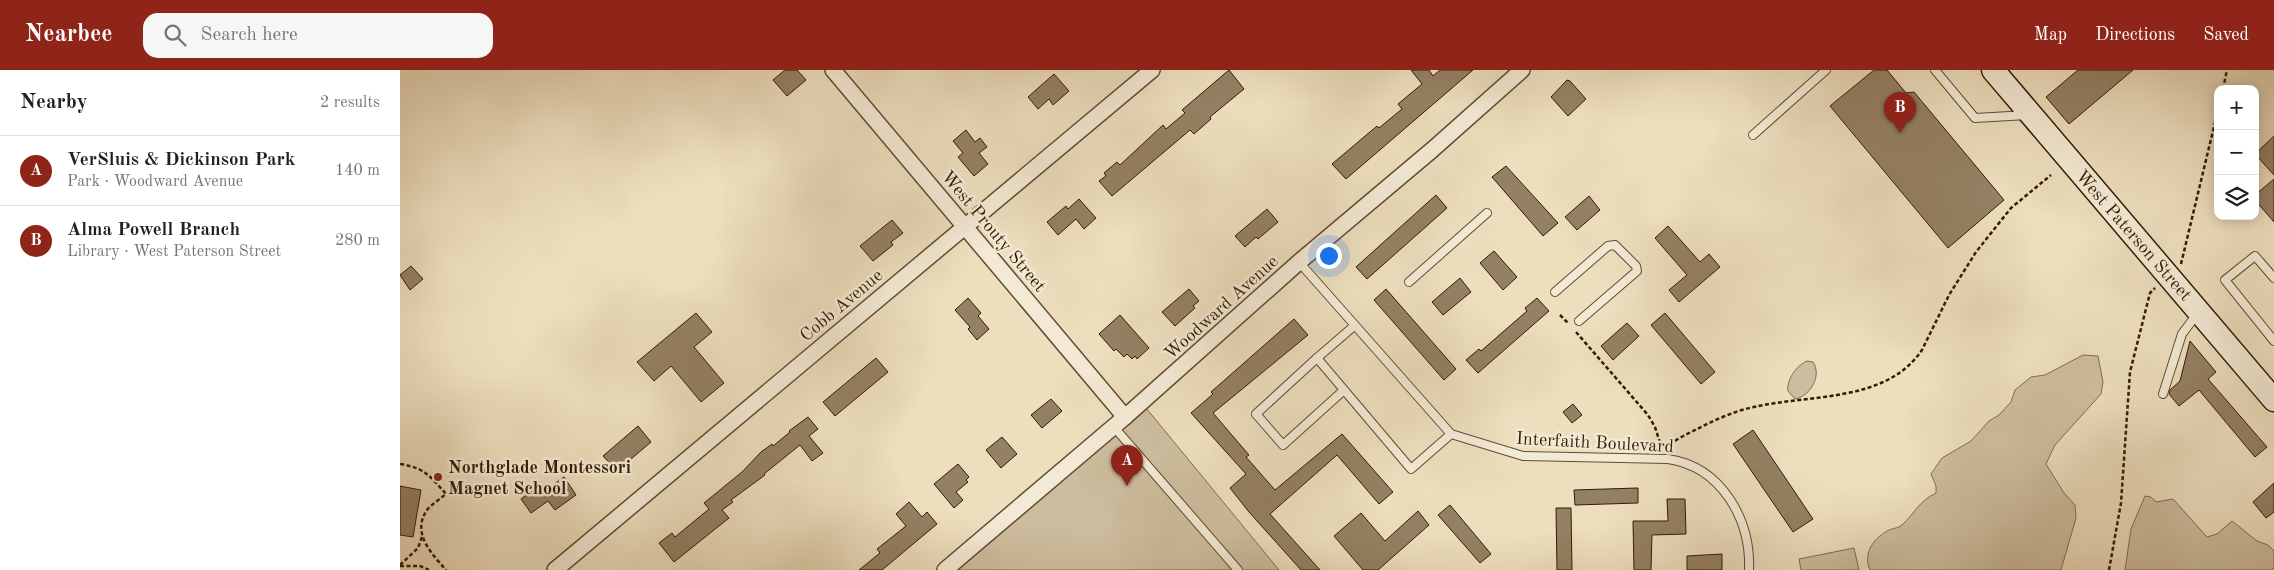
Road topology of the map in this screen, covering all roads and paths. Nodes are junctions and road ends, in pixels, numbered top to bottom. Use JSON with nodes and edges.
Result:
{"nodes":[{"id":1,"x":832,"y":70,"type":"edge"},
{"id":2,"x":1152,"y":70,"type":"edge"},
{"id":3,"x":1522,"y":70,"type":"edge"},
{"id":4,"x":1826,"y":70,"type":"edge"},
{"id":5,"x":1936,"y":70,"type":"edge"},
{"id":6,"x":1993,"y":70,"type":"edge"},
{"id":7,"x":2227,"y":70,"type":"edge"},
{"id":8,"x":2224,"y":85,"type":"edge"},
{"id":9,"x":2032,"y":114,"type":"junction"},
{"id":10,"x":2214,"y":127,"type":"edge"},
{"id":11,"x":1753,"y":135,"type":"dead end"},
{"id":12,"x":2051,"y":175,"type":"dead end"},
{"id":13,"x":1487,"y":213,"type":"dead end"},
{"id":14,"x":965,"y":226,"type":"junction"},
{"id":15,"x":1299,"y":262,"type":"junction"},
{"id":16,"x":2170,"y":276,"type":"junction"},
{"id":17,"x":2274,"y":278,"type":"edge"},
{"id":18,"x":1409,"y":282,"type":"dead end"},
{"id":19,"x":1554,"y":292,"type":"dead end"},
{"id":20,"x":2200,"y":311,"type":"junction"},
{"id":21,"x":1560,"y":315,"type":"dead end"},
{"id":22,"x":1579,"y":321,"type":"dead end"},
{"id":23,"x":1354,"y":326,"type":"junction"},
{"id":24,"x":2274,"y":341,"type":"edge"},
{"id":25,"x":1317,"y":358,"type":"junction"},
{"id":26,"x":1344,"y":390,"type":"junction"},
{"id":27,"x":2163,"y":394,"type":"dead end"},
{"id":28,"x":2273,"y":395,"type":"edge"},
{"id":29,"x":1125,"y":417,"type":"junction"},
{"id":30,"x":1114,"y":427,"type":"junction"},
{"id":31,"x":1451,"y":434,"type":"junction"},
{"id":32,"x":400,"y":464,"type":"edge"},
{"id":33,"x":423,"y":536,"type":"junction"},
{"id":34,"x":400,"y":566,"type":"edge"},
{"id":35,"x":429,"y":570,"type":"edge"},
{"id":36,"x":446,"y":570,"type":"edge"},
{"id":37,"x":555,"y":570,"type":"edge"},
{"id":38,"x":945,"y":570,"type":"edge"},
{"id":39,"x":1238,"y":570,"type":"edge"},
{"id":40,"x":1749,"y":570,"type":"edge"},
{"id":41,"x":2109,"y":570,"type":"edge"}],
"edges":[{"from":1,"to":14,"type":"street","name":"West Prouty Street"},
{"from":2,"to":14,"type":"street","name":"Cobb Avenue"},
{"from":3,"to":15,"type":"street","name":"Woodward Avenue"},
{"from":4,"to":11,"type":"lane"},
{"from":5,"to":9,"type":"lane"},
{"from":6,"to":9,"type":"street","name":"West Paterson Street"},
{"from":7,"to":8,"type":"path"},
{"from":9,"to":16,"type":"street","name":"West Paterson Street"},
{"from":10,"to":16,"type":"path"},
{"from":12,"to":21,"type":"path"},
{"from":13,"to":18,"type":"lane"},
{"from":14,"to":29,"type":"street","name":"West Prouty Street"},
{"from":14,"to":37,"type":"street","name":"Cobb Avenue"},
{"from":15,"to":23,"type":"lane"},
{"from":15,"to":29,"type":"street","name":"Woodward Avenue"},
{"from":16,"to":20,"type":"street","name":"West Paterson Street"},
{"from":16,"to":41,"type":"path"},
{"from":17,"to":24,"type":"lane"},
{"from":19,"to":22,"type":"lane"},
{"from":20,"to":27,"type":"lane"},
{"from":20,"to":28,"type":"street","name":"West Paterson Street"},
{"from":23,"to":25,"type":"lane"},
{"from":23,"to":31,"type":"lane"},
{"from":25,"to":26,"type":"lane"},
{"from":25,"to":26,"type":"lane"},
{"from":26,"to":31,"type":"lane"},
{"from":29,"to":30,"type":"street","name":"Woodward Avenue"},
{"from":30,"to":38,"type":"street","name":"Woodward Avenue"},
{"from":30,"to":39,"type":"lane"},
{"from":31,"to":40,"type":"lane","name":"Interfaith Boulevard"},
{"from":32,"to":33,"type":"path"},
{"from":33,"to":34,"type":"path"},
{"from":33,"to":36,"type":"path"},
{"from":34,"to":35,"type":"path"}]}
